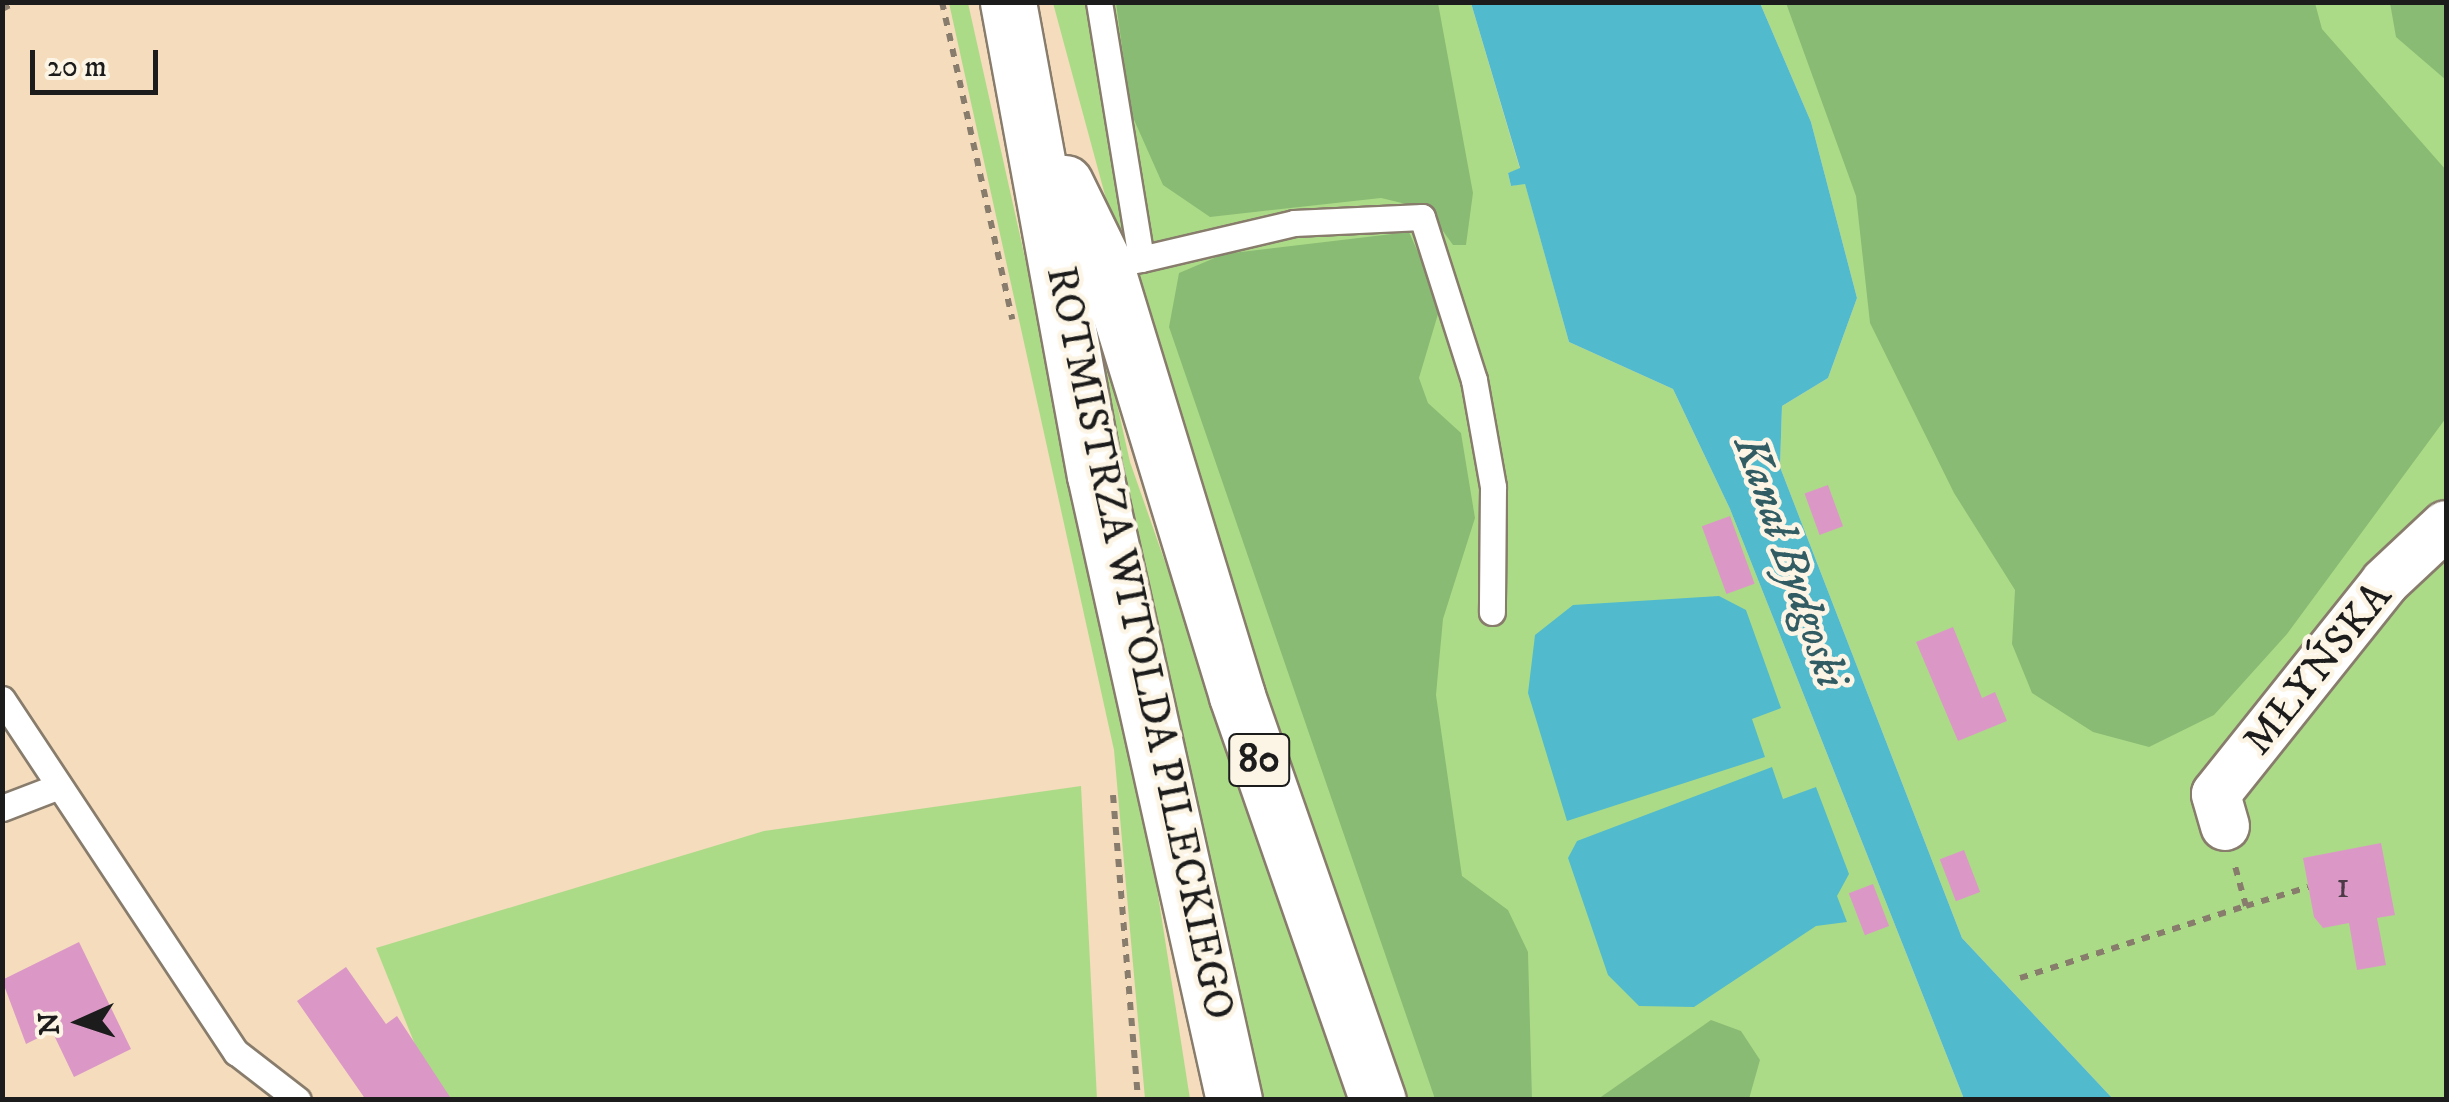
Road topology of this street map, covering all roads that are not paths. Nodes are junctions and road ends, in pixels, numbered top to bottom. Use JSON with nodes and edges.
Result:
{"nodes":[{"id":1,"x":1008,"y":2,"type":"edge"},
{"id":2,"x":1100,"y":2,"type":"edge"},
{"id":3,"x":1038,"y":126,"type":"junction"},
{"id":4,"x":1123,"y":263,"type":"junction"},
{"id":5,"x":2446,"y":525,"type":"edge"},
{"id":6,"x":1492,"y":612,"type":"dead end"},
{"id":7,"x":2,"y":699,"type":"edge"},
{"id":8,"x":59,"y":786,"type":"junction"},
{"id":9,"x":2,"y":808,"type":"edge"},
{"id":10,"x":2224,"y":826,"type":"road end"},
{"id":11,"x":298,"y":1100,"type":"edge"},
{"id":12,"x":1234,"y":1100,"type":"edge"},
{"id":13,"x":1378,"y":1100,"type":"edge"}],
"edges":[{"from":1,"to":3,"type":"main road","name":"ROTMISTRZA WITOLDA PILECKIEGO","number":"80"},
{"from":2,"to":4,"type":"lane"},
{"from":3,"to":4,"type":"main road","name":"ROTMISTRZA WITOLDA PILECKIEGO","number":"80"},
{"from":3,"to":12,"type":"main road","name":"ROTMISTRZA WITOLDA PILECKIEGO","number":"80"},
{"from":4,"to":6,"type":"lane"},
{"from":4,"to":13,"type":"main road","name":"ROTMISTRZA WITOLDA PILECKIEGO","number":"80"},
{"from":5,"to":10,"type":"street","name":"MŁYŃSKA"},
{"from":7,"to":8,"type":"lane"},
{"from":8,"to":9,"type":"lane"},
{"from":8,"to":11,"type":"lane"}]}
